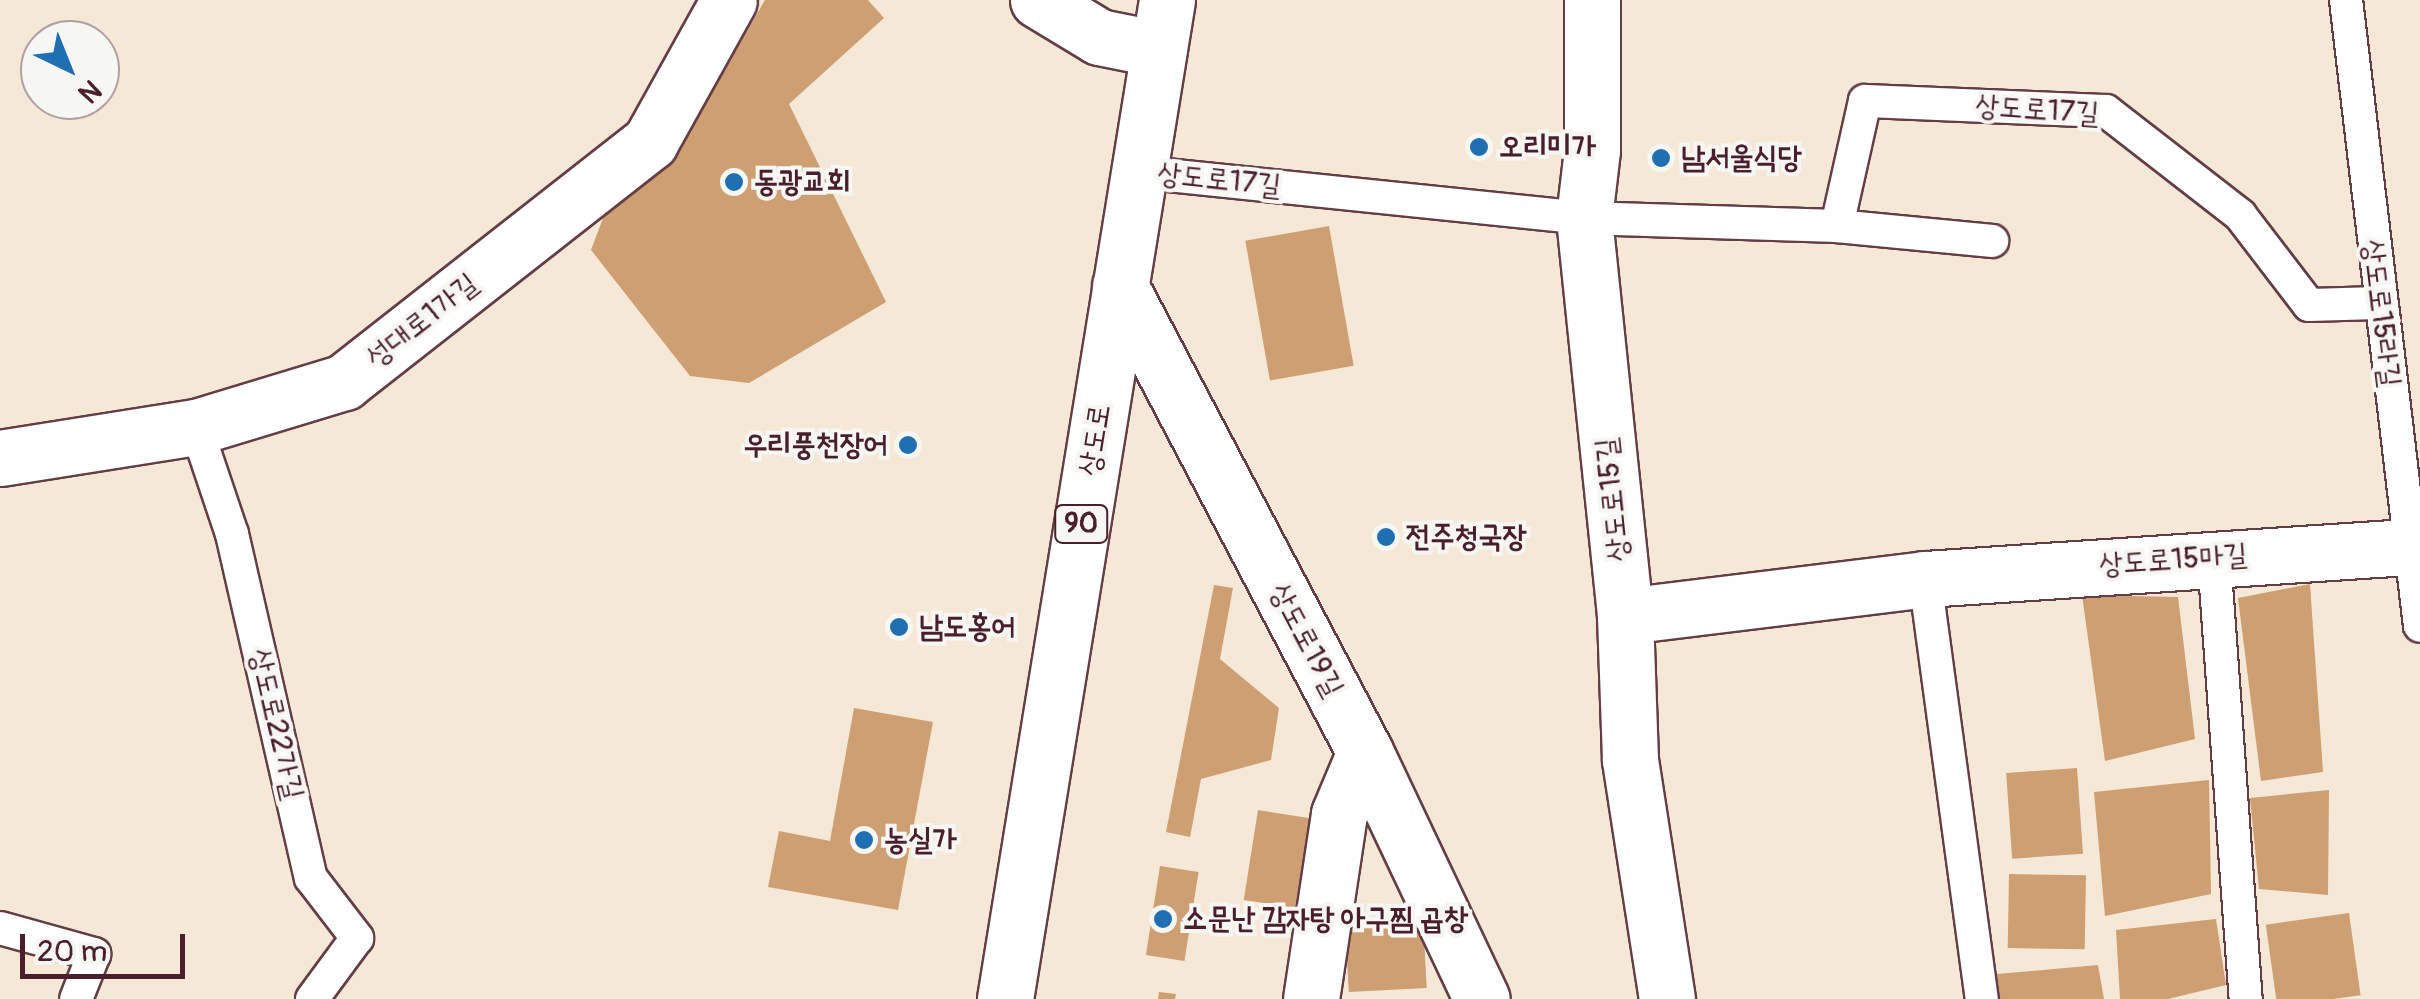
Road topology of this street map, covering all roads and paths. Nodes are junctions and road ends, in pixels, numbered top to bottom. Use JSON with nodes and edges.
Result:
{"nodes":[{"id":1,"x":729,"y":0,"type":"edge"},
{"id":2,"x":1038,"y":0,"type":"edge"},
{"id":3,"x":1592,"y":0,"type":"edge"},
{"id":4,"x":2346,"y":0,"type":"edge"},
{"id":5,"x":1163,"y":25,"type":"edge"},
{"id":6,"x":1138,"y":172,"type":"junction"},
{"id":7,"x":1584,"y":218,"type":"junction"},
{"id":8,"x":1837,"y":226,"type":"junction"},
{"id":9,"x":1992,"y":242,"type":"dead end"},
{"id":10,"x":1120,"y":286,"type":"junction"},
{"id":11,"x":2378,"y":304,"type":"junction"},
{"id":12,"x":196,"y":426,"type":"junction"},
{"id":13,"x":0,"y":458,"type":"edge"},
{"id":14,"x":2416,"y":546,"type":"edge"},
{"id":15,"x":2214,"y":557,"type":"junction"},
{"id":16,"x":1925,"y":578,"type":"junction"},
{"id":17,"x":1624,"y":616,"type":"junction"},
{"id":18,"x":2420,"y":626,"type":"edge"},
{"id":19,"x":1365,"y":752,"type":"junction"},
{"id":20,"x":0,"y":928,"type":"edge"},
{"id":21,"x":76,"y":999,"type":"edge"},
{"id":22,"x":312,"y":999,"type":"edge"},
{"id":23,"x":1004,"y":999,"type":"edge"},
{"id":24,"x":1311,"y":999,"type":"edge"},
{"id":25,"x":1482,"y":999,"type":"edge"},
{"id":26,"x":1667,"y":999,"type":"edge"},
{"id":27,"x":1982,"y":999,"type":"edge"},
{"id":28,"x":2246,"y":999,"type":"edge"}],
"edges":[{"from":1,"to":12,"type":"street","name":"성대로1가길"},
{"from":2,"to":5,"type":"street"},
{"from":3,"to":7,"type":"street","name":"상도로15길"},
{"from":4,"to":11,"type":"lane","name":"상도로15라길"},
{"from":5,"to":6,"type":"street","name":"상도로","number":"90"},
{"from":6,"to":7,"type":"lane","name":"상도로17길"},
{"from":6,"to":10,"type":"street","name":"상도로","number":"90"},
{"from":7,"to":8,"type":"lane","name":"상도로17길"},
{"from":7,"to":17,"type":"street","name":"상도로15길"},
{"from":8,"to":9,"type":"lane","name":"상도로17길"},
{"from":8,"to":11,"type":"lane","name":"상도로17길"},
{"from":10,"to":19,"type":"street","name":"상도로19길"},
{"from":10,"to":23,"type":"street","name":"상도로","number":"90"},
{"from":11,"to":14,"type":"lane","name":"상도로15라길"},
{"from":12,"to":13,"type":"street","name":"성대로1가길"},
{"from":12,"to":22,"type":"lane","name":"상도로22가길"},
{"from":14,"to":15,"type":"street","name":"상도로15마길"},
{"from":14,"to":18,"type":"lane","name":"상도로15라길"},
{"from":15,"to":16,"type":"street","name":"상도로15마길"},
{"from":15,"to":28,"type":"lane"},
{"from":16,"to":17,"type":"street","name":"상도로15마길"},
{"from":16,"to":27,"type":"lane"},
{"from":17,"to":26,"type":"street","name":"상도로15길"},
{"from":19,"to":24,"type":"street"},
{"from":19,"to":25,"type":"street","name":"상도로19길"},
{"from":20,"to":21,"type":"lane"}]}
